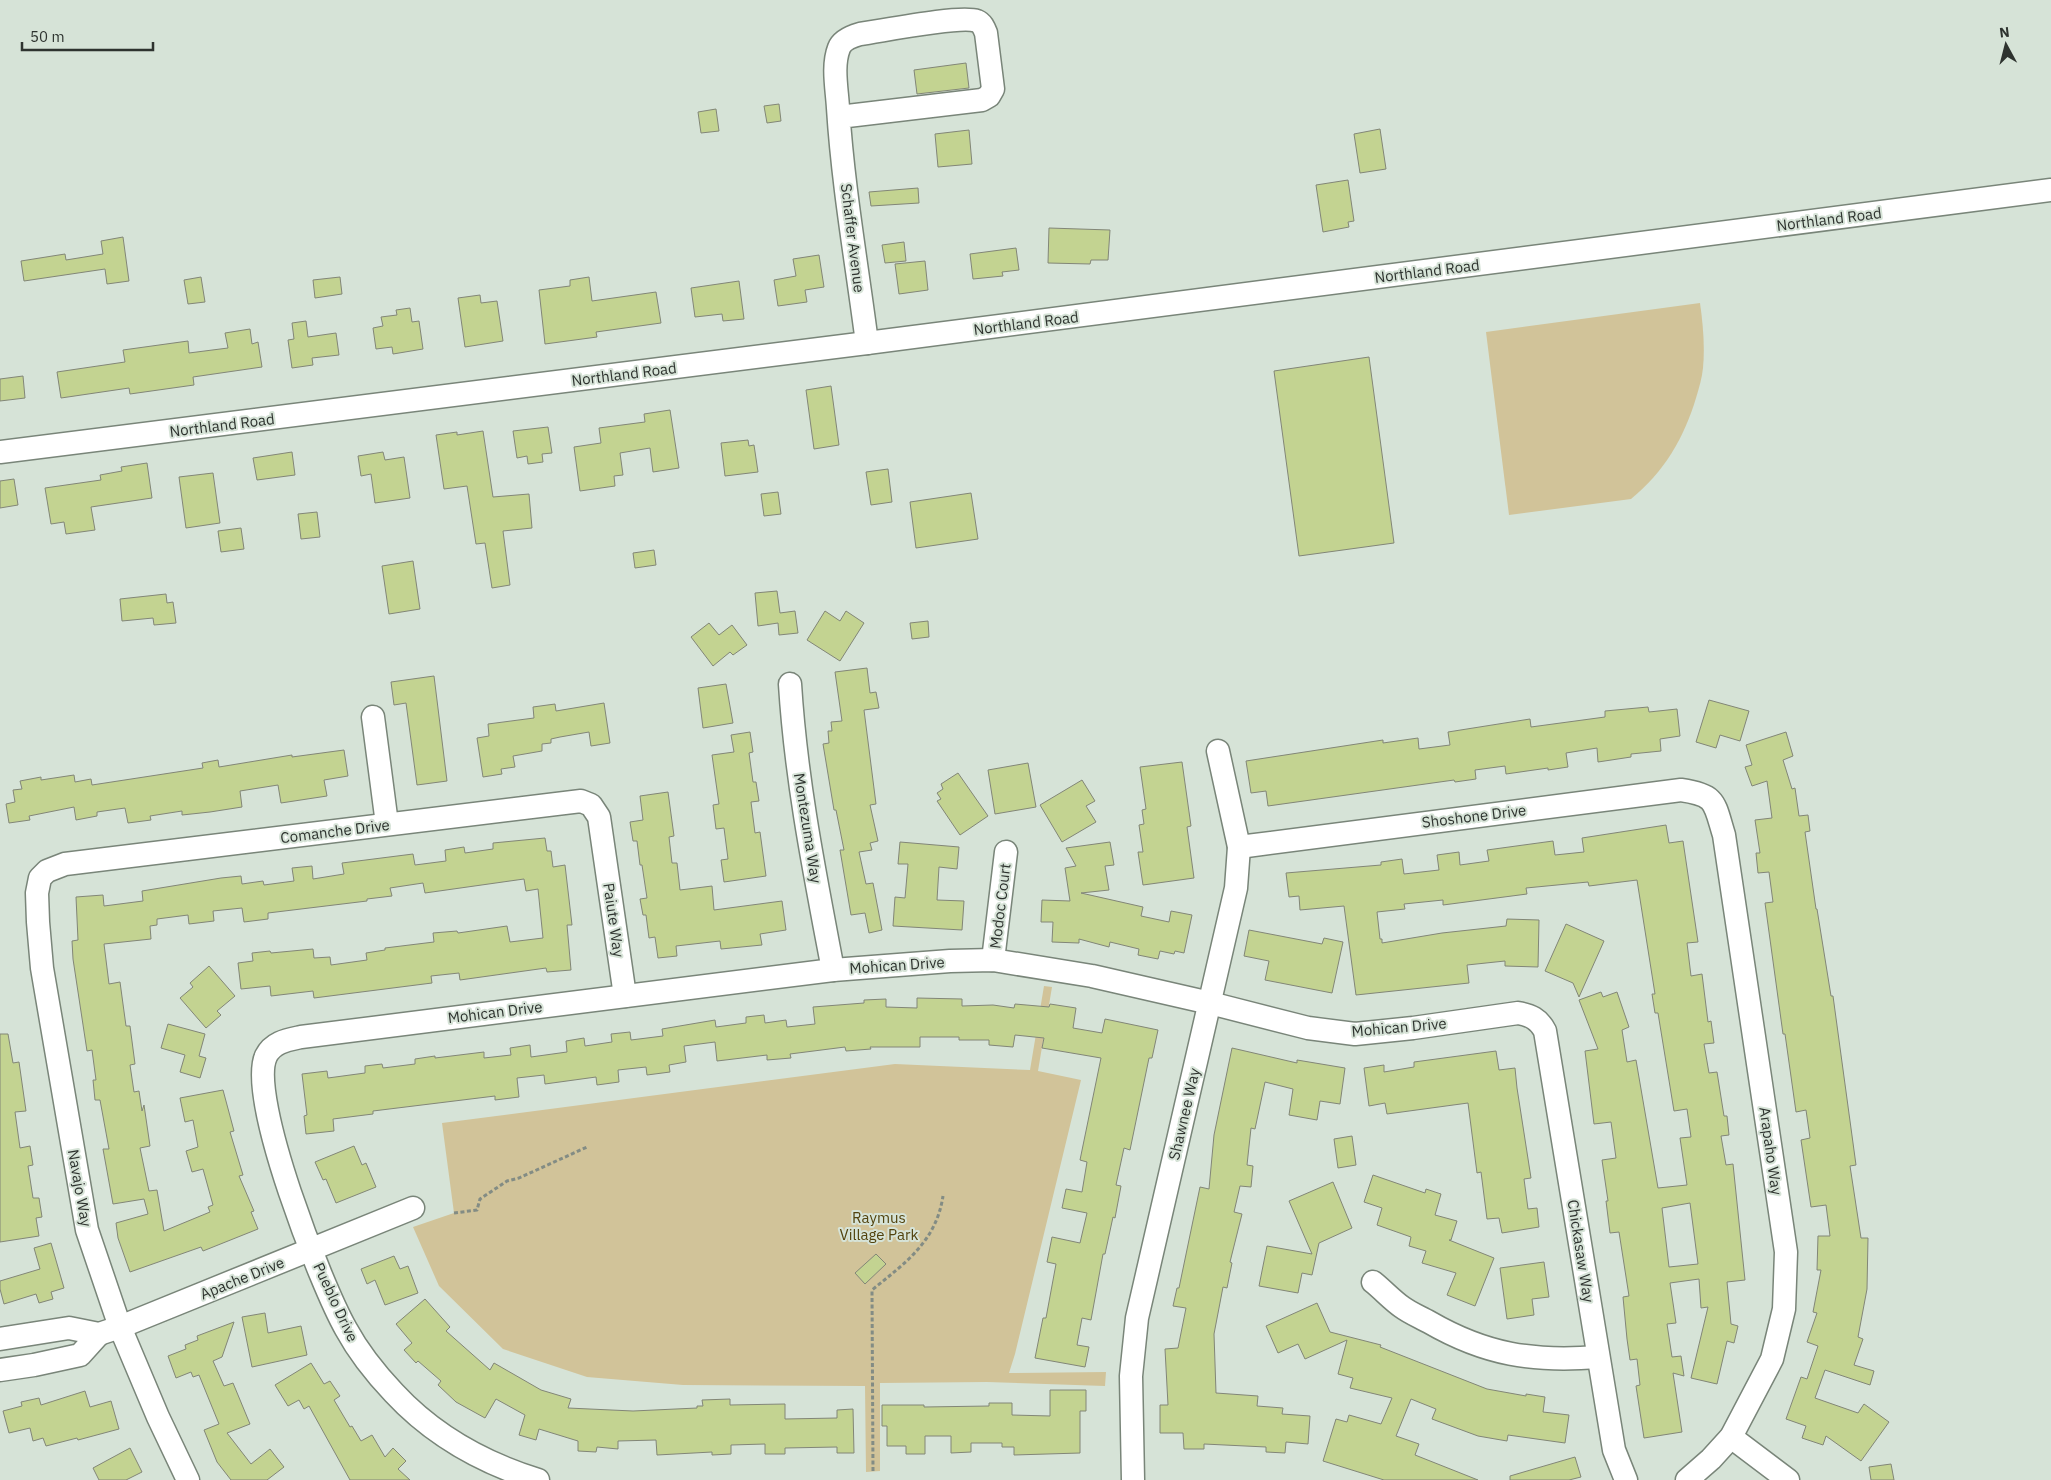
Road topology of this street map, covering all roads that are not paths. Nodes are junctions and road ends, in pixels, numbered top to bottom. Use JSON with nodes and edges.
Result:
{"nodes":[{"id":1,"x":839,"y":125,"type":"junction"},
{"id":2,"x":2051,"y":190,"type":"edge"},
{"id":3,"x":867,"y":344,"type":"junction"},
{"id":4,"x":0,"y":452,"type":"edge"},
{"id":5,"x":790,"y":684,"type":"dead end"},
{"id":6,"x":373,"y":717,"type":"dead end"},
{"id":7,"x":1218,"y":751,"type":"dead end"},
{"id":8,"x":1708,"y":798,"type":"joint"},
{"id":9,"x":386,"y":824,"type":"junction"},
{"id":10,"x":603,"y":844,"type":"joint"},
{"id":11,"x":1239,"y":847,"type":"junction"},
{"id":12,"x":1006,"y":852,"type":"dead end"},
{"id":13,"x":40,"y":878,"type":"joint"},
{"id":14,"x":993,"y":960,"type":"junction"},
{"id":15,"x":833,"y":970,"type":"junction"},
{"id":16,"x":625,"y":996,"type":"junction"},
{"id":17,"x":1210,"y":1003,"type":"junction"},
{"id":18,"x":1538,"y":1021,"type":"joint"},
{"id":19,"x":263,"y":1066,"type":"joint"},
{"id":20,"x":413,"y":1208,"type":"dead end"},
{"id":21,"x":312,"y":1249,"type":"junction"},
{"id":22,"x":1373,"y":1282,"type":"dead end"},
{"id":23,"x":109,"y":1330,"type":"junction"},
{"id":24,"x":0,"y":1339,"type":"edge"},
{"id":25,"x":1598,"y":1357,"type":"junction"},
{"id":26,"x":0,"y":1370,"type":"edge"},
{"id":27,"x":1731,"y":1437,"type":"junction"},
{"id":28,"x":188,"y":1480,"type":"edge"},
{"id":29,"x":538,"y":1480,"type":"edge"},
{"id":30,"x":1133,"y":1480,"type":"edge"},
{"id":31,"x":1626,"y":1480,"type":"edge"},
{"id":32,"x":1687,"y":1480,"type":"edge"},
{"id":33,"x":1788,"y":1480,"type":"edge"}],
"edges":[{"from":1,"to":1,"type":"street","name":"Schaffer Avenue"},
{"from":1,"to":3,"type":"street","name":"Schaffer Avenue"},
{"from":2,"to":3,"type":"street","name":"Northland Road"},
{"from":3,"to":4,"type":"street","name":"Northland Road"},
{"from":5,"to":15,"type":"street","name":"Montezuma Way"},
{"from":6,"to":9,"type":"street"},
{"from":7,"to":11,"type":"street","name":"Shawnee Way"},
{"from":8,"to":11,"type":"street","name":"Shoshone Drive"},
{"from":8,"to":27,"type":"street","name":"Arapaho Way"},
{"from":9,"to":10,"type":"street","name":"Comanche Drive"},
{"from":9,"to":13,"type":"street","name":"Comanche Drive"},
{"from":10,"to":16,"type":"street","name":"Paiute Way"},
{"from":11,"to":17,"type":"street","name":"Shawnee Way"},
{"from":12,"to":14,"type":"street","name":"Modoc Court"},
{"from":13,"to":23,"type":"street","name":"Navajo Way"},
{"from":14,"to":15,"type":"street","name":"Mohican Drive"},
{"from":14,"to":17,"type":"street","name":"Mohican Drive"},
{"from":15,"to":16,"type":"street","name":"Mohican Drive"},
{"from":16,"to":19,"type":"street","name":"Mohican Drive"},
{"from":17,"to":18,"type":"street","name":"Mohican Drive"},
{"from":17,"to":30,"type":"street","name":"Shawnee Way"},
{"from":18,"to":25,"type":"street","name":"Chickasaw Way"},
{"from":19,"to":21,"type":"street","name":"Pueblo Drive"},
{"from":20,"to":21,"type":"street","name":"Apache Drive"},
{"from":21,"to":23,"type":"street","name":"Apache Drive"},
{"from":21,"to":29,"type":"street","name":"Pueblo Drive"},
{"from":22,"to":25,"type":"street"},
{"from":23,"to":24,"type":"street"},
{"from":23,"to":26,"type":"street","name":"Apache Drive"},
{"from":23,"to":28,"type":"street","name":"Navajo Way"},
{"from":25,"to":31,"type":"street","name":"Chickasaw Way"},
{"from":27,"to":32,"type":"street","name":"Arapaho Way"},
{"from":27,"to":33,"type":"street"}]}
